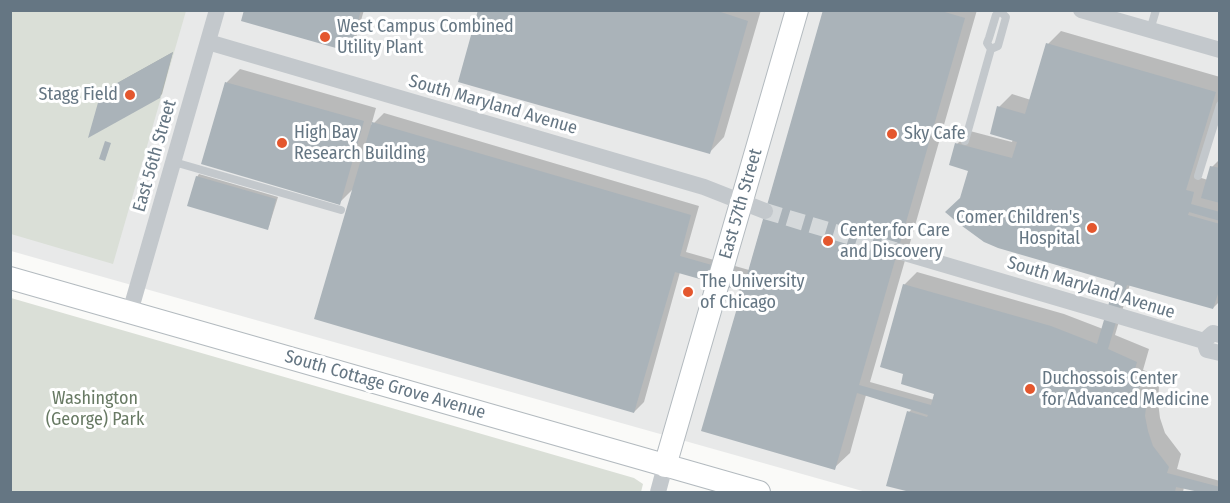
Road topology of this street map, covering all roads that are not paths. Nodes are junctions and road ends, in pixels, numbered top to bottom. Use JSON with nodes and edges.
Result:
{"nodes":[{"id":1,"x":217,"y":10,"type":"edge"},
{"id":2,"x":797,"y":10,"type":"edge"},
{"id":3,"x":1081,"y":10,"type":"edge"},
{"id":4,"x":1156,"y":10,"type":"edge"},
{"id":5,"x":1001,"y":11,"type":"edge"},
{"id":6,"x":1114,"y":15,"type":"edge"},
{"id":7,"x":1150,"y":30,"type":"junction"},
{"id":8,"x":208,"y":42,"type":"junction"},
{"id":9,"x":1220,"y":50,"type":"edge"},
{"id":10,"x":1220,"y":105,"type":"edge"},
{"id":11,"x":965,"y":141,"type":"dead end"},
{"id":12,"x":174,"y":162,"type":"junction"},
{"id":13,"x":1198,"y":176,"type":"dead end"},
{"id":14,"x":741,"y":202,"type":"junction"},
{"id":15,"x":340,"y":210,"type":"dead end"},
{"id":16,"x":765,"y":212,"type":"tunnel mouth"},
{"id":17,"x":898,"y":251,"type":"tunnel mouth"},
{"id":18,"x":10,"y":278,"type":"edge"},
{"id":19,"x":130,"y":312,"type":"junction"},
{"id":20,"x":1212,"y":338,"type":"edge"},
{"id":21,"x":1220,"y":353,"type":"edge"},
{"id":22,"x":665,"y":466,"type":"junction"},
{"id":23,"x":658,"y":492,"type":"edge"},
{"id":24,"x":759,"y":492,"type":"edge"}],
"edges":[{"from":1,"to":8,"type":"street","name":"East 56th Street"},
{"from":2,"to":14,"type":"main road","name":"East 57th Street"},
{"from":3,"to":6,"type":"street"},
{"from":4,"to":7,"type":"lane"},
{"from":5,"to":11,"type":"lane"},
{"from":6,"to":7,"type":"street"},
{"from":7,"to":9,"type":"street"},
{"from":8,"to":12,"type":"street","name":"East 56th Street"},
{"from":8,"to":14,"type":"street","name":"South Maryland Avenue"},
{"from":10,"to":13,"type":"lane"},
{"from":12,"to":15,"type":"lane"},
{"from":12,"to":19,"type":"street","name":"East 56th Street"},
{"from":14,"to":16,"type":"street","name":"South Maryland Avenue"},
{"from":14,"to":22,"type":"main road","name":"East 57th Street"},
{"from":17,"to":20,"type":"street","name":"South Maryland Avenue"},
{"from":18,"to":19,"type":"main road","name":"South Cottage Grove Avenue"},
{"from":19,"to":22,"type":"main road","name":"South Cottage Grove Avenue"},
{"from":20,"to":21,"type":"street","name":"South Maryland Avenue"},
{"from":22,"to":23,"type":"street"},
{"from":22,"to":24,"type":"main road","name":"South Cottage Grove Avenue"}]}
